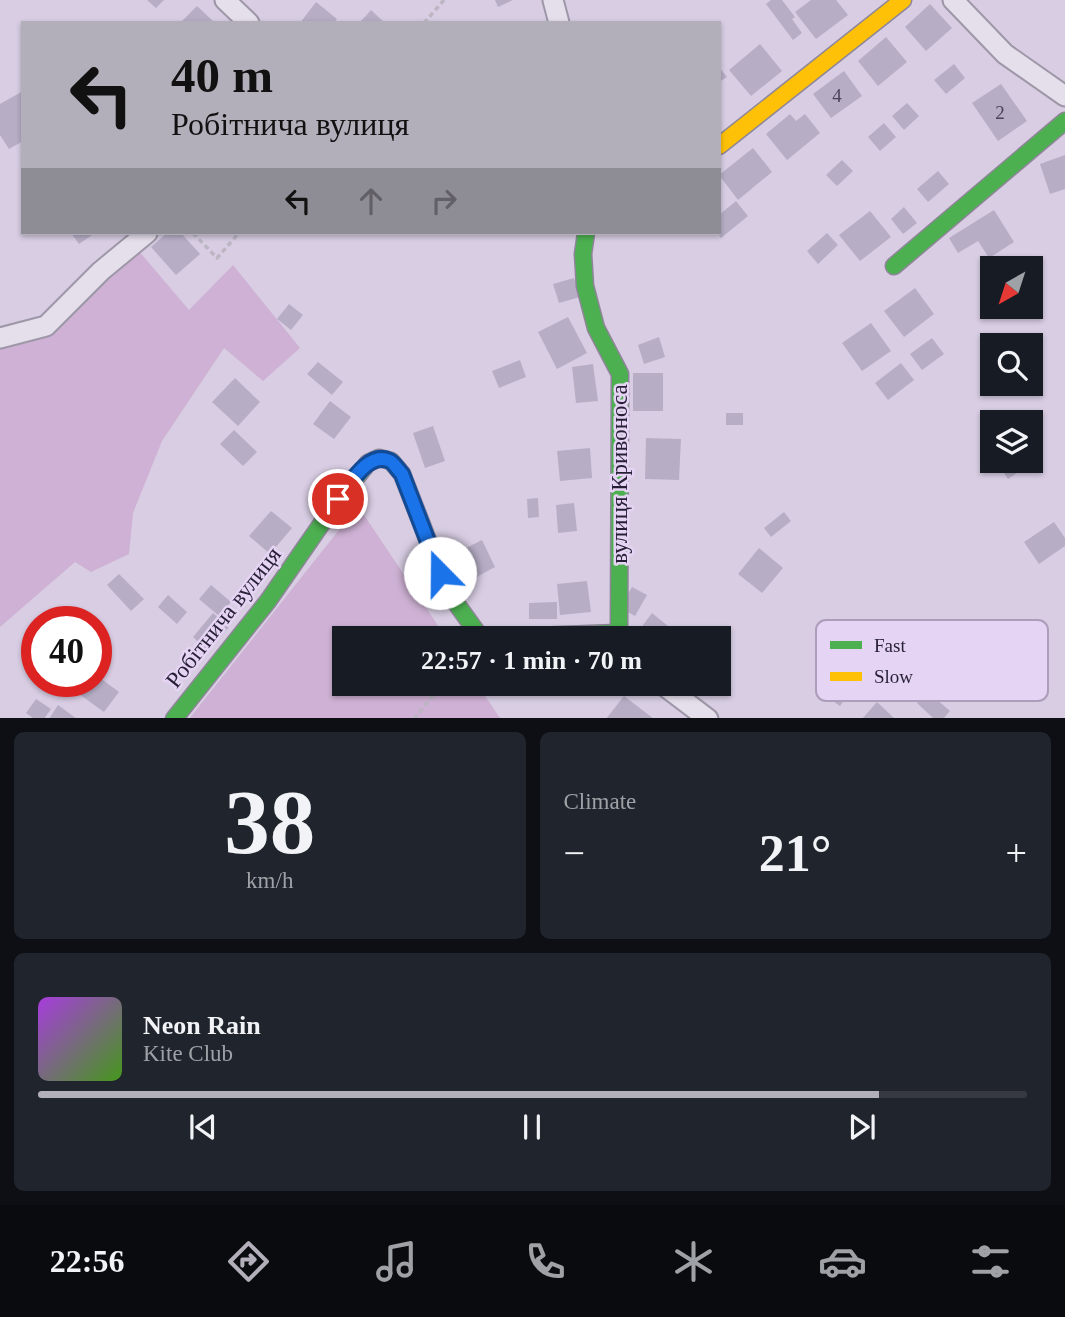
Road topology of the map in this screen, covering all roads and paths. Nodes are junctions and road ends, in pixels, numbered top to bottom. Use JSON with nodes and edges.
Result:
{"nodes":[{"id":1,"x":225,"y":0,"type":"edge"},
{"id":2,"x":444,"y":0,"type":"edge"},
{"id":3,"x":553,"y":0,"type":"edge"},
{"id":4,"x":903,"y":0,"type":"edge"},
{"id":5,"x":953,"y":0,"type":"edge"},
{"id":6,"x":247,"y":21,"type":"edge"},
{"id":7,"x":426,"y":21,"type":"edge"},
{"id":8,"x":558,"y":21,"type":"edge"},
{"id":9,"x":1065,"y":96,"type":"edge"},
{"id":10,"x":1065,"y":121,"type":"edge"},
{"id":11,"x":721,"y":144,"type":"edge"},
{"id":12,"x":139,"y":235,"type":"edge"},
{"id":13,"x":195,"y":235,"type":"edge"},
{"id":14,"x":237,"y":235,"type":"edge"},
{"id":15,"x":586,"y":235,"type":"edge"},
{"id":16,"x":894,"y":266,"type":"dead end"},
{"id":17,"x":0,"y":338,"type":"edge"},
{"id":18,"x":472,"y":626,"type":"edge"},
{"id":19,"x":619,"y":626,"type":"edge"},
{"id":20,"x":432,"y":696,"type":"edge"},
{"id":21,"x":678,"y":696,"type":"edge"},
{"id":22,"x":175,"y":718,"type":"edge"},
{"id":23,"x":415,"y":718,"type":"edge"},
{"id":24,"x":707,"y":718,"type":"edge"}],
"edges":[{"from":1,"to":6,"type":"street"},
{"from":2,"to":7,"type":"path"},
{"from":3,"to":8,"type":"street"},
{"from":4,"to":11,"type":"street"},
{"from":5,"to":9,"type":"street"},
{"from":10,"to":16,"type":"street"},
{"from":12,"to":17,"type":"street"},
{"from":13,"to":14,"type":"path"},
{"from":15,"to":19,"type":"street","name":"вулиця Кривоноса"},
{"from":18,"to":22,"type":"street","name":"Робітнича вулиця"},
{"from":20,"to":23,"type":"path"},
{"from":21,"to":24,"type":"street"}]}
